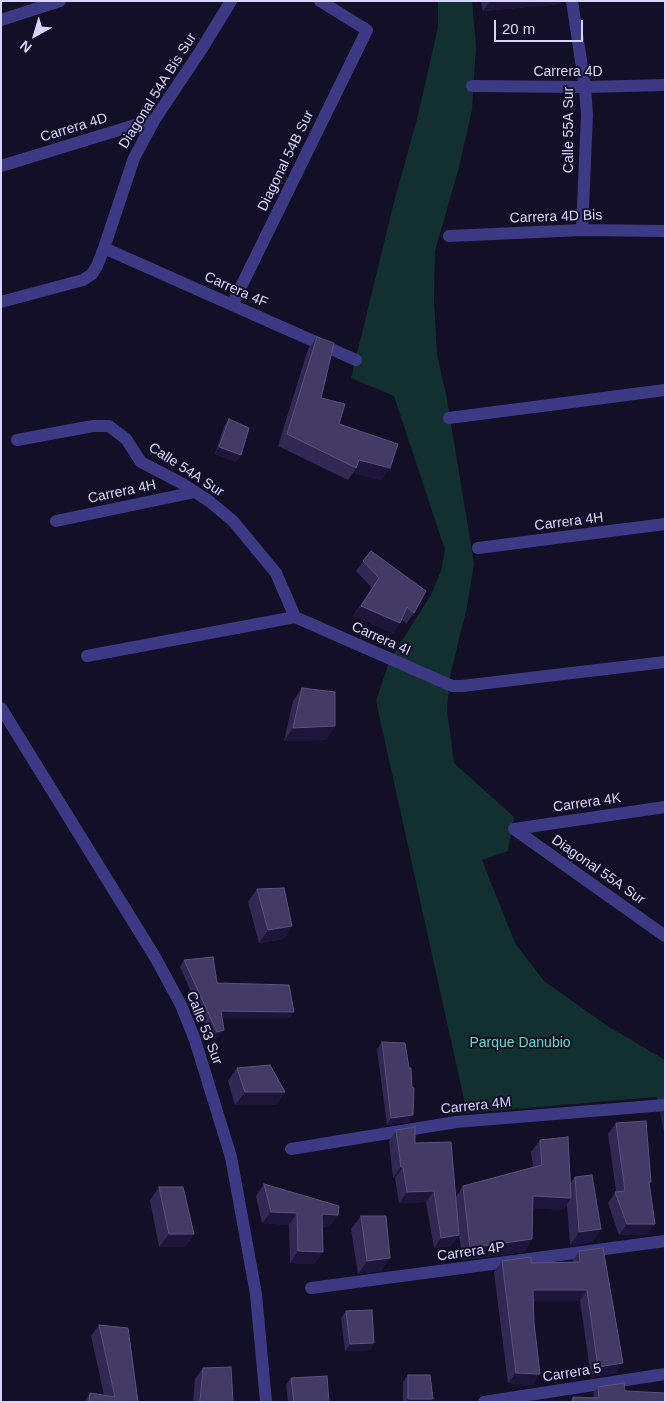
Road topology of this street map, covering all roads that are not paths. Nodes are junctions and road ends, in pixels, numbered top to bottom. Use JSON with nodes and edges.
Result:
{"nodes":[{"id":1,"x":60,"y":1,"type":"edge"},
{"id":2,"x":231,"y":1,"type":"edge"},
{"id":3,"x":320,"y":1,"type":"edge"},
{"id":4,"x":572,"y":1,"type":"edge"},
{"id":5,"x":1,"y":20,"type":"edge"},
{"id":6,"x":665,"y":85,"type":"edge"},
{"id":7,"x":472,"y":86,"type":"dead end"},
{"id":8,"x":585,"y":87,"type":"junction"},
{"id":9,"x":155,"y":119,"type":"junction"},
{"id":10,"x":1,"y":166,"type":"edge"},
{"id":11,"x":582,"y":230,"type":"junction"},
{"id":12,"x":665,"y":231,"type":"edge"},
{"id":13,"x":449,"y":236,"type":"dead end"},
{"id":14,"x":104,"y":248,"type":"junction"},
{"id":15,"x":1,"y":302,"type":"edge"},
{"id":16,"x":232,"y":305,"type":"junction"},
{"id":17,"x":356,"y":360,"type":"dead end"},
{"id":18,"x":665,"y":390,"type":"edge"},
{"id":19,"x":449,"y":418,"type":"dead end"},
{"id":20,"x":17,"y":440,"type":"dead end"},
{"id":21,"x":195,"y":492,"type":"junction"},
{"id":22,"x":56,"y":521,"type":"dead end"},
{"id":23,"x":665,"y":524,"type":"edge"},
{"id":24,"x":478,"y":548,"type":"dead end"},
{"id":25,"x":295,"y":617,"type":"junction"},
{"id":26,"x":87,"y":656,"type":"dead end"},
{"id":27,"x":665,"y":662,"type":"edge"},
{"id":28,"x":1,"y":708,"type":"edge"},
{"id":29,"x":665,"y":807,"type":"edge"},
{"id":30,"x":514,"y":829,"type":"joint"},
{"id":31,"x":665,"y":936,"type":"edge"},
{"id":32,"x":665,"y":1105,"type":"edge"},
{"id":33,"x":291,"y":1149,"type":"dead end"},
{"id":34,"x":665,"y":1241,"type":"edge"},
{"id":35,"x":311,"y":1288,"type":"dead end"},
{"id":36,"x":665,"y":1374,"type":"edge"},
{"id":37,"x":266,"y":1402,"type":"edge"},
{"id":38,"x":484,"y":1402,"type":"edge"}],
"edges":[{"from":1,"to":5,"type":"street"},
{"from":2,"to":9,"type":"street","name":"Diagonal 54A Bis Sur"},
{"from":3,"to":16,"type":"street","name":"Diagonal 54B Sur"},
{"from":4,"to":8,"type":"street","name":"Calle 55A Sur"},
{"from":6,"to":8,"type":"street","name":"Carrera 4D"},
{"from":7,"to":8,"type":"street","name":"Carrera 4D"},
{"from":8,"to":11,"type":"street","name":"Calle 55A Sur"},
{"from":9,"to":10,"type":"street","name":"Carrera 4D"},
{"from":9,"to":14,"type":"street","name":"Diagonal 54A Bis Sur"},
{"from":11,"to":12,"type":"street","name":"Carrera 4D Bis"},
{"from":11,"to":13,"type":"street","name":"Carrera 4D Bis"},
{"from":14,"to":15,"type":"street","name":"Diagonal 54A Bis Sur"},
{"from":14,"to":16,"type":"street","name":"Carrera 4F"},
{"from":16,"to":17,"type":"street","name":"Carrera 4F"},
{"from":18,"to":19,"type":"street"},
{"from":20,"to":21,"type":"street","name":"Calle 54A Sur"},
{"from":21,"to":22,"type":"street","name":"Carrera 4H"},
{"from":21,"to":25,"type":"street","name":"Calle 54A Sur"},
{"from":23,"to":24,"type":"street","name":"Carrera 4H"},
{"from":25,"to":26,"type":"street"},
{"from":25,"to":27,"type":"street","name":"Carrera 4I"},
{"from":28,"to":37,"type":"street","name":"Calle 53 Sur"},
{"from":29,"to":30,"type":"street","name":"Carrera 4K"},
{"from":30,"to":31,"type":"street","name":"Diagonal 55A Sur"},
{"from":32,"to":33,"type":"street","name":"Carrera 4M"},
{"from":34,"to":35,"type":"street","name":"Carrera 4P"},
{"from":36,"to":38,"type":"street","name":"Carrera 5"}]}
